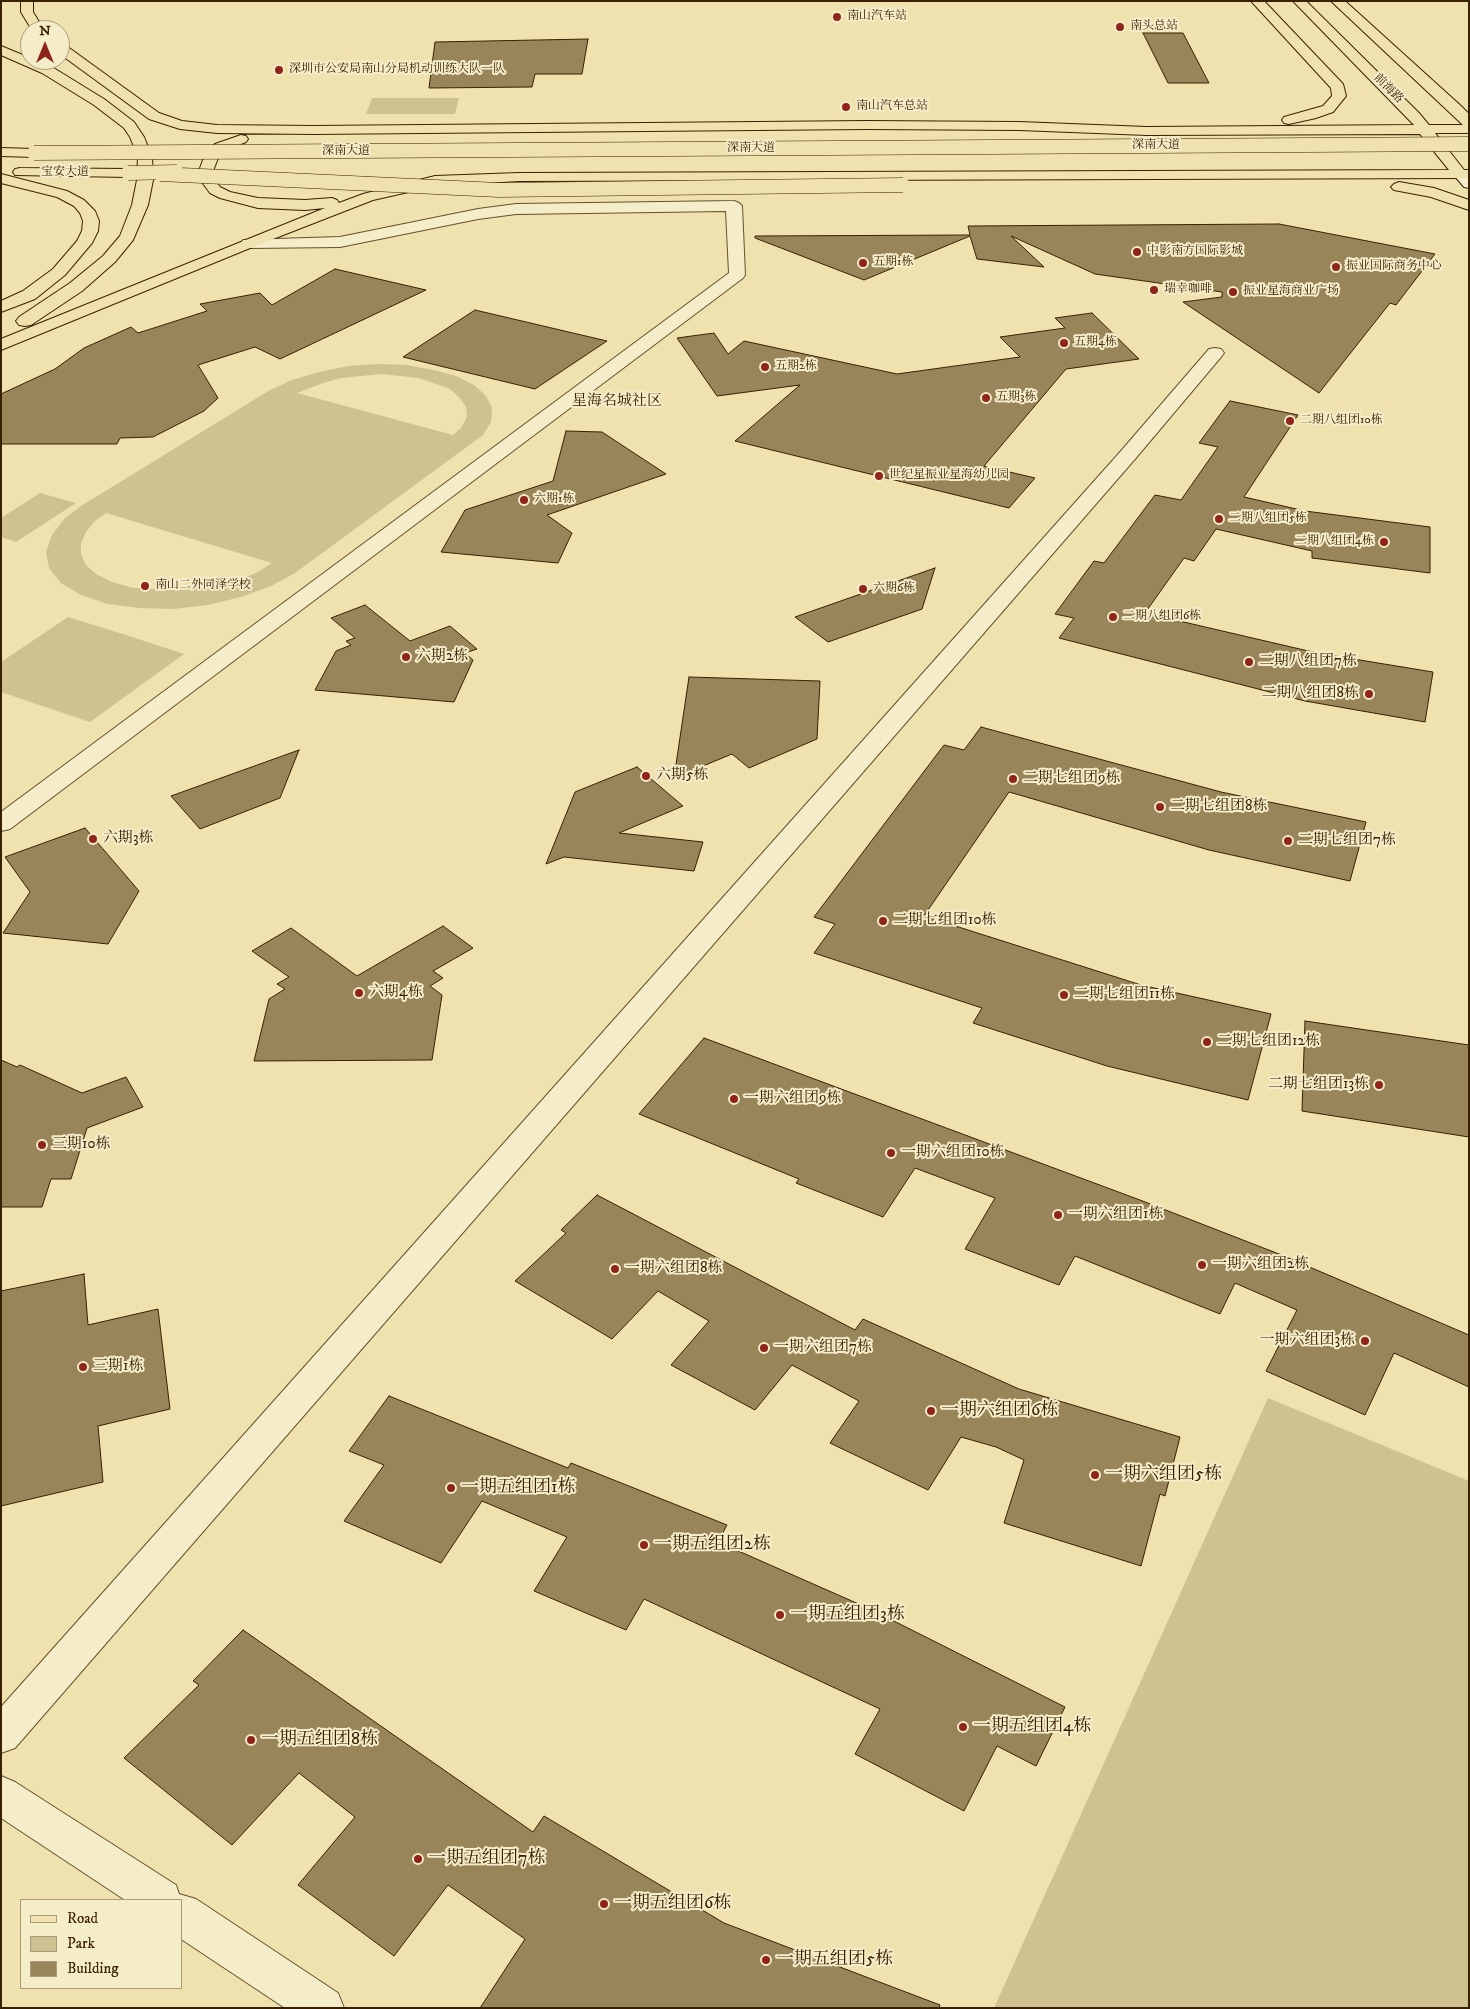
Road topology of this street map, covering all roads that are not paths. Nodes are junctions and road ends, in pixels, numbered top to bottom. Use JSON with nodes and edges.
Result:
{"nodes":[{"id":1,"x":27,"y":1,"type":"edge"},
{"id":2,"x":1257,"y":1,"type":"edge"},
{"id":3,"x":1299,"y":1,"type":"edge"},
{"id":4,"x":1337,"y":1,"type":"edge"},
{"id":5,"x":32,"y":20,"type":"edge"},
{"id":6,"x":1,"y":50,"type":"edge"},
{"id":7,"x":70,"y":55,"type":"edge"},
{"id":8,"x":1434,"y":89,"type":"junction"},
{"id":9,"x":1469,"y":103,"type":"edge"},
{"id":10,"x":1469,"y":123,"type":"edge"},
{"id":11,"x":1425,"y":129,"type":"junction"},
{"id":12,"x":1469,"y":129,"type":"edge"},
{"id":13,"x":312,"y":130,"type":"junction"},
{"id":14,"x":1163,"y":130,"type":"junction"},
{"id":15,"x":1147,"y":131,"type":"junction"},
{"id":16,"x":1469,"y":144,"type":"edge"},
{"id":17,"x":1,"y":152,"type":"edge"},
{"id":18,"x":34,"y":153,"type":"junction"},
{"id":19,"x":416,"y":170,"type":"dead end"},
{"id":20,"x":396,"y":171,"type":"dead end"},
{"id":21,"x":1,"y":172,"type":"edge"},
{"id":22,"x":128,"y":173,"type":"junction"},
{"id":23,"x":1467,"y":174,"type":"edge"},
{"id":24,"x":1206,"y":176,"type":"junction"},
{"id":25,"x":1,"y":178,"type":"edge"},
{"id":26,"x":368,"y":197,"type":"junction"},
{"id":27,"x":1469,"y":205,"type":"edge"},
{"id":28,"x":316,"y":217,"type":"junction"},
{"id":29,"x":323,"y":242,"type":"junction"},
{"id":30,"x":249,"y":243,"type":"junction"},
{"id":31,"x":1,"y":307,"type":"edge"},
{"id":32,"x":1,"y":335,"type":"edge"},
{"id":33,"x":1,"y":345,"type":"edge"},
{"id":34,"x":1216,"y":353,"type":"dead end"},
{"id":35,"x":1,"y":824,"type":"edge"},
{"id":36,"x":1,"y":1735,"type":"edge"},
{"id":37,"x":1,"y":1795,"type":"edge"},
{"id":38,"x":159,"y":1899,"type":"edge"},
{"id":39,"x":182,"y":1915,"type":"edge"},
{"id":40,"x":323,"y":2008,"type":"edge"}],
"edges":[{"from":1,"to":5,"type":"main road"},
{"from":2,"to":14,"type":"main road"},
{"from":3,"to":11,"type":"main road","name":"前海路"},
{"from":4,"to":8,"type":"main road"},
{"from":6,"to":32,"type":"main road"},
{"from":7,"to":13,"type":"main road"},
{"from":8,"to":9,"type":"main road"},
{"from":8,"to":10,"type":"main road"},
{"from":11,"to":12,"type":"main road","name":"深南大道"},
{"from":11,"to":14,"type":"main road","name":"深南大道"},
{"from":11,"to":23,"type":"main road","name":"前海路"},
{"from":13,"to":15,"type":"main road","name":"深南大道"},
{"from":13,"to":26,"type":"main road"},
{"from":14,"to":15,"type":"main road","name":"深南大道"},
{"from":15,"to":18,"type":"main road","bridge":true},
{"from":16,"to":18,"type":"main road","name":"深南大道","bridge":true},
{"from":17,"to":18,"type":"main road","name":"宝安大道"},
{"from":19,"to":23,"type":"main road","name":"深南大道"},
{"from":20,"to":22,"type":"main road","name":"深南大道","bridge":true},
{"from":21,"to":22,"type":"main road","name":"宝安大道"},
{"from":22,"to":24,"type":"main road","bridge":true},
{"from":23,"to":24,"type":"main road","name":"深南大道"},
{"from":24,"to":26,"type":"main road","name":"深南大道"},
{"from":24,"to":27,"type":"main road"},
{"from":25,"to":31,"type":"main road"},
{"from":26,"to":28,"type":"main road"},
{"from":28,"to":29,"type":"street"},
{"from":28,"to":30,"type":"main road"},
{"from":29,"to":30,"type":"street"},
{"from":29,"to":35,"type":"street"},
{"from":30,"to":33,"type":"main road"},
{"from":34,"to":36,"type":"street"},
{"from":37,"to":38,"type":"street"},
{"from":39,"to":40,"type":"street"}]}
